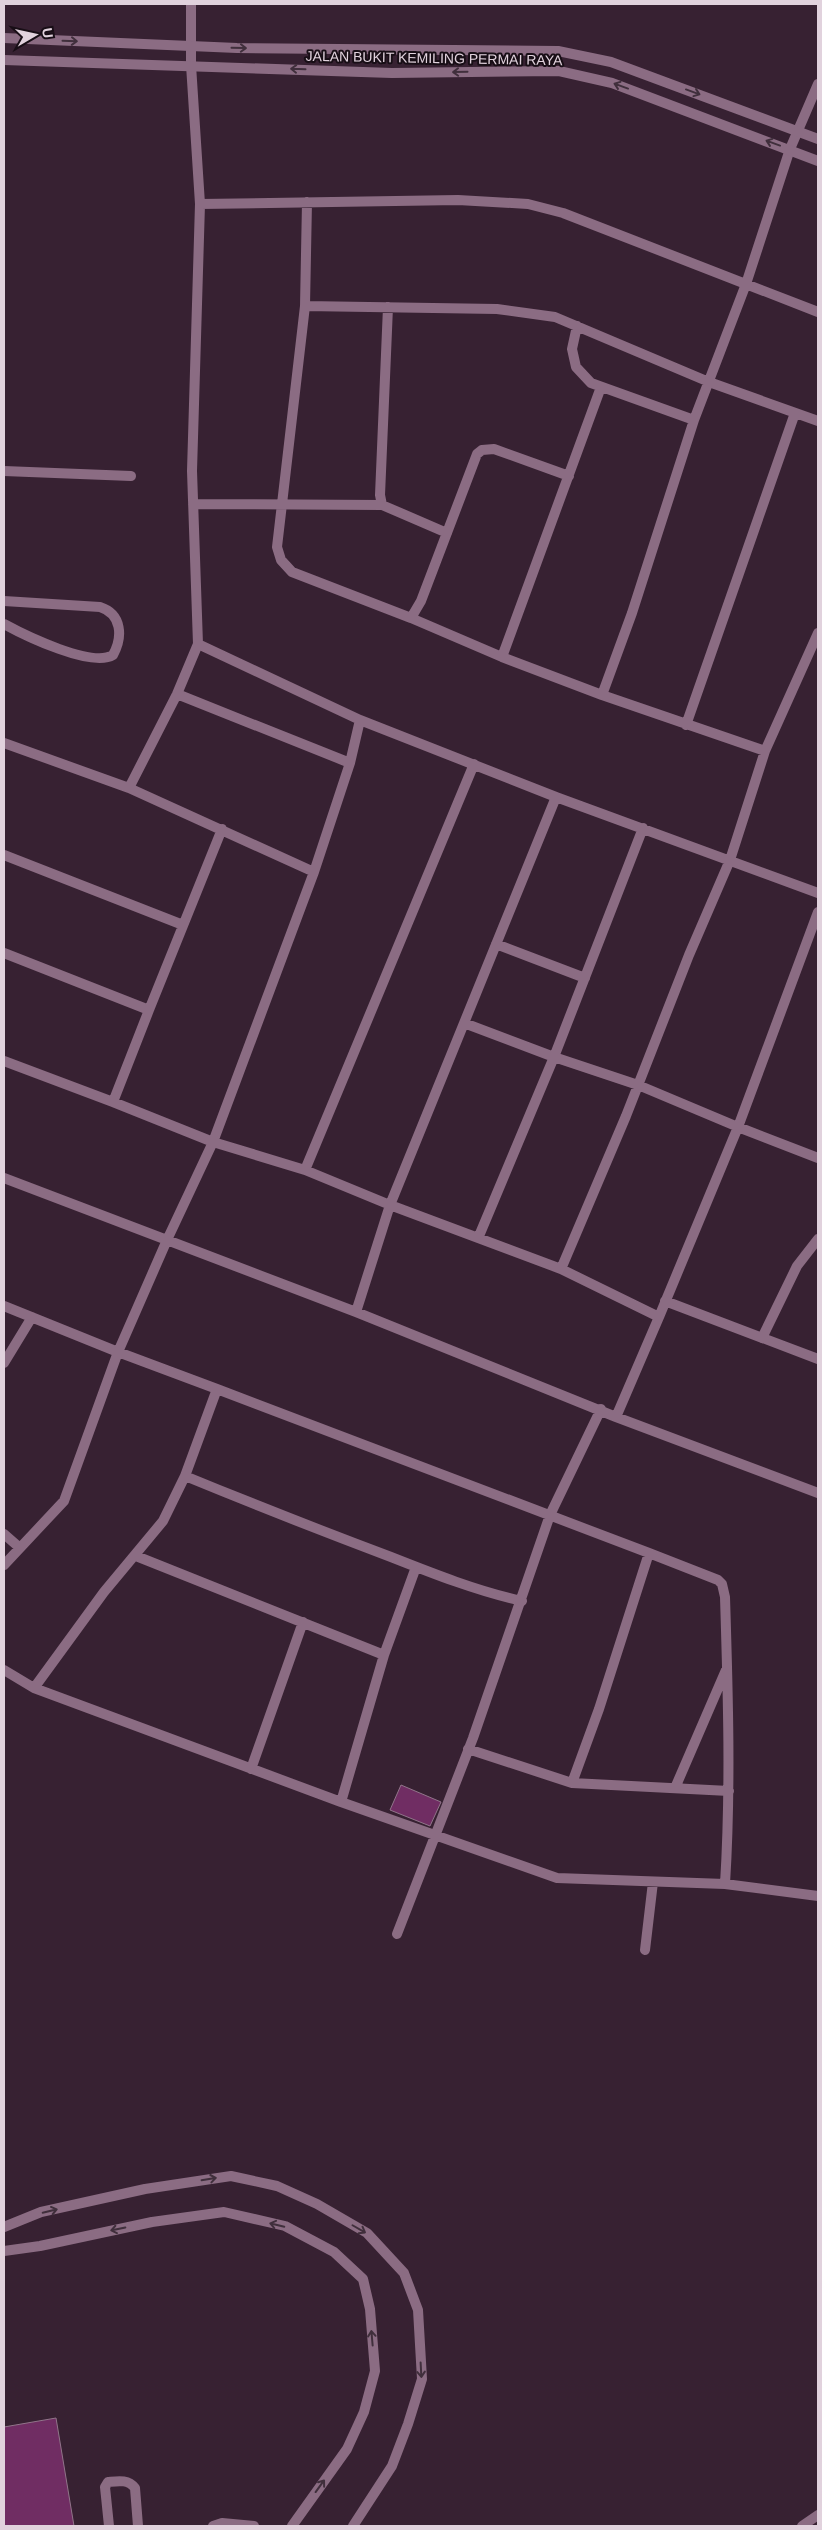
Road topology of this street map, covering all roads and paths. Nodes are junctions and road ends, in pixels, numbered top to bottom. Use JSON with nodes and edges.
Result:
{"nodes":[{"id":1,"x":191,"y":4,"type":"edge"},
{"id":2,"x":4,"y":38,"type":"edge"},
{"id":3,"x":191,"y":46,"type":"junction"},
{"id":4,"x":4,"y":60,"type":"edge"},
{"id":5,"x":190,"y":65,"type":"junction"},
{"id":6,"x":818,"y":84,"type":"edge"},
{"id":7,"x":798,"y":131,"type":"junction"},
{"id":8,"x":818,"y":140,"type":"edge"},
{"id":9,"x":790,"y":149,"type":"junction"},
{"id":10,"x":818,"y":161,"type":"edge"},
{"id":11,"x":307,"y":202,"type":"junction"},
{"id":12,"x":200,"y":204,"type":"junction"},
{"id":13,"x":746,"y":284,"type":"junction"},
{"id":14,"x":305,"y":306,"type":"junction"},
{"id":15,"x":388,"y":307,"type":"junction"},
{"id":16,"x":818,"y":312,"type":"edge"},
{"id":17,"x":577,"y":326,"type":"junction"},
{"id":18,"x":708,"y":382,"type":"junction"},
{"id":19,"x":601,"y":387,"type":"junction"},
{"id":20,"x":795,"y":413,"type":"junction"},
{"id":21,"x":694,"y":420,"type":"junction"},
{"id":22,"x":818,"y":421,"type":"edge"},
{"id":23,"x":4,"y":471,"type":"edge"},
{"id":24,"x":131,"y":476,"type":"dead end"},
{"id":25,"x":569,"y":476,"type":"junction"},
{"id":26,"x":194,"y":504,"type":"junction"},
{"id":27,"x":282,"y":504,"type":"junction"},
{"id":28,"x":382,"y":505,"type":"junction"},
{"id":29,"x":447,"y":533,"type":"junction"},
{"id":30,"x":4,"y":601,"type":"edge"},
{"id":31,"x":411,"y":618,"type":"junction"},
{"id":32,"x":4,"y":624,"type":"edge"},
{"id":33,"x":818,"y":633,"type":"edge"},
{"id":34,"x":198,"y":644,"type":"junction"},
{"id":35,"x":502,"y":657,"type":"junction"},
{"id":36,"x":177,"y":694,"type":"junction"},
{"id":37,"x":602,"y":695,"type":"junction"},
{"id":38,"x":360,"y":720,"type":"junction"},
{"id":39,"x":686,"y":725,"type":"junction"},
{"id":40,"x":4,"y":744,"type":"edge"},
{"id":41,"x":765,"y":751,"type":"junction"},
{"id":42,"x":350,"y":763,"type":"junction"},
{"id":43,"x":474,"y":764,"type":"junction"},
{"id":44,"x":129,"y":788,"type":"junction"},
{"id":45,"x":556,"y":797,"type":"junction"},
{"id":46,"x":222,"y":828,"type":"junction"},
{"id":47,"x":643,"y":828,"type":"junction"},
{"id":48,"x":4,"y":855,"type":"edge"},
{"id":49,"x":730,"y":860,"type":"junction"},
{"id":50,"x":314,"y":872,"type":"junction"},
{"id":51,"x":818,"y":893,"type":"edge"},
{"id":52,"x":818,"y":912,"type":"edge"},
{"id":53,"x":183,"y":925,"type":"junction"},
{"id":54,"x":496,"y":944,"type":"junction"},
{"id":55,"x":4,"y":953,"type":"edge"},
{"id":56,"x":585,"y":978,"type":"junction"},
{"id":57,"x":150,"y":1010,"type":"junction"},
{"id":58,"x":464,"y":1023,"type":"junction"},
{"id":59,"x":554,"y":1057,"type":"junction"},
{"id":60,"x":4,"y":1061,"type":"edge"},
{"id":61,"x":638,"y":1085,"type":"junction"},
{"id":62,"x":113,"y":1102,"type":"junction"},
{"id":63,"x":738,"y":1127,"type":"junction"},
{"id":64,"x":213,"y":1142,"type":"junction"},
{"id":65,"x":818,"y":1158,"type":"edge"},
{"id":66,"x":305,"y":1170,"type":"junction"},
{"id":67,"x":4,"y":1178,"type":"edge"},
{"id":68,"x":390,"y":1205,"type":"junction"},
{"id":69,"x":479,"y":1236,"type":"junction"},
{"id":70,"x":818,"y":1239,"type":"edge"},
{"id":71,"x":167,"y":1240,"type":"junction"},
{"id":72,"x":562,"y":1269,"type":"junction"},
{"id":73,"x":665,"y":1301,"type":"junction"},
{"id":74,"x":4,"y":1306,"type":"edge"},
{"id":75,"x":356,"y":1312,"type":"junction"},
{"id":76,"x":32,"y":1317,"type":"junction"},
{"id":77,"x":659,"y":1317,"type":"junction"},
{"id":78,"x":762,"y":1338,"type":"junction"},
{"id":79,"x":118,"y":1352,"type":"junction"},
{"id":80,"x":818,"y":1359,"type":"edge"},
{"id":81,"x":4,"y":1363,"type":"edge"},
{"id":82,"x":217,"y":1389,"type":"junction"},
{"id":83,"x":601,"y":1409,"type":"junction"},
{"id":84,"x":616,"y":1417,"type":"junction"},
{"id":85,"x":185,"y":1476,"type":"junction"},
{"id":86,"x":818,"y":1493,"type":"edge"},
{"id":87,"x":550,"y":1515,"type":"junction"},
{"id":88,"x":4,"y":1534,"type":"edge"},
{"id":89,"x":20,"y":1548,"type":"junction"},
{"id":90,"x":650,"y":1553,"type":"junction"},
{"id":91,"x":136,"y":1556,"type":"junction"},
{"id":92,"x":4,"y":1565,"type":"edge"},
{"id":93,"x":416,"y":1567,"type":"junction"},
{"id":94,"x":522,"y":1601,"type":"junction"},
{"id":95,"x":303,"y":1622,"type":"junction"},
{"id":96,"x":384,"y":1655,"type":"junction"},
{"id":97,"x":727,"y":1668,"type":"junction"},
{"id":98,"x":4,"y":1670,"type":"edge"},
{"id":99,"x":34,"y":1688,"type":"junction"},
{"id":100,"x":468,"y":1749,"type":"junction"},
{"id":101,"x":251,"y":1769,"type":"junction"},
{"id":102,"x":572,"y":1783,"type":"junction"},
{"id":103,"x":675,"y":1788,"type":"junction"},
{"id":104,"x":729,"y":1791,"type":"junction"},
{"id":105,"x":341,"y":1802,"type":"junction"},
{"id":106,"x":435,"y":1836,"type":"junction"},
{"id":107,"x":653,"y":1882,"type":"junction"},
{"id":108,"x":725,"y":1884,"type":"junction"},
{"id":109,"x":818,"y":1896,"type":"edge"},
{"id":110,"x":397,"y":1934,"type":"dead end"},
{"id":111,"x":645,"y":1950,"type":"dead end"},
{"id":112,"x":4,"y":2227,"type":"edge"},
{"id":113,"x":4,"y":2251,"type":"edge"},
{"id":114,"x":818,"y":2515,"type":"edge"},
{"id":115,"x":108,"y":2526,"type":"edge"},
{"id":116,"x":138,"y":2526,"type":"edge"},
{"id":117,"x":213,"y":2526,"type":"edge"},
{"id":118,"x":254,"y":2526,"type":"edge"},
{"id":119,"x":292,"y":2526,"type":"edge"},
{"id":120,"x":354,"y":2526,"type":"edge"},
{"id":121,"x":802,"y":2526,"type":"edge"}],
"edges":[{"from":1,"to":3,"type":"street"},
{"from":2,"to":3,"type":"street","name":"JALAN BUKIT KEMILING PERMAI RAYA","one_way":true},
{"from":3,"to":5,"type":"street"},
{"from":3,"to":7,"type":"street","name":"JALAN BUKIT KEMILING PERMAI RAYA","one_way":true},
{"from":4,"to":5,"type":"street","name":"JALAN BUKIT KEMILING PERMAI RAYA"},
{"from":9,"to":5,"type":"street","name":"JALAN BUKIT KEMILING PERMAI RAYA","one_way":true},
{"from":5,"to":12,"type":"street"},
{"from":6,"to":7,"type":"street"},
{"from":7,"to":8,"type":"street","name":"JALAN BUKIT KEMILING PERMAI RAYA"},
{"from":7,"to":9,"type":"street"},
{"from":9,"to":10,"type":"street","name":"JALAN BUKIT KEMILING PERMAI RAYA"},
{"from":9,"to":13,"type":"street"},
{"from":11,"to":12,"type":"street"},
{"from":11,"to":13,"type":"street"},
{"from":11,"to":14,"type":"street"},
{"from":12,"to":26,"type":"street"},
{"from":13,"to":16,"type":"street"},
{"from":13,"to":18,"type":"street"},
{"from":14,"to":15,"type":"street"},
{"from":14,"to":27,"type":"street"},
{"from":15,"to":17,"type":"street"},
{"from":15,"to":28,"type":"street"},
{"from":17,"to":18,"type":"street"},
{"from":17,"to":19,"type":"street"},
{"from":18,"to":20,"type":"street"},
{"from":18,"to":21,"type":"street"},
{"from":19,"to":21,"type":"street"},
{"from":19,"to":25,"type":"street"},
{"from":20,"to":22,"type":"street"},
{"from":20,"to":39,"type":"street"},
{"from":21,"to":37,"type":"street"},
{"from":23,"to":24,"type":"street"},
{"from":25,"to":29,"type":"street"},
{"from":25,"to":35,"type":"street"},
{"from":26,"to":27,"type":"street"},
{"from":26,"to":34,"type":"street"},
{"from":27,"to":28,"type":"street"},
{"from":27,"to":31,"type":"street"},
{"from":28,"to":29,"type":"street"},
{"from":29,"to":31,"type":"street"},
{"from":30,"to":32,"type":"street"},
{"from":31,"to":35,"type":"street"},
{"from":33,"to":41,"type":"street"},
{"from":34,"to":36,"type":"street"},
{"from":34,"to":38,"type":"street"},
{"from":35,"to":37,"type":"street"},
{"from":36,"to":42,"type":"street"},
{"from":36,"to":44,"type":"street"},
{"from":37,"to":39,"type":"street"},
{"from":38,"to":42,"type":"street"},
{"from":38,"to":43,"type":"street"},
{"from":39,"to":41,"type":"street"},
{"from":40,"to":44,"type":"street"},
{"from":41,"to":49,"type":"street"},
{"from":42,"to":50,"type":"street"},
{"from":43,"to":45,"type":"street"},
{"from":43,"to":66,"type":"street"},
{"from":44,"to":46,"type":"street"},
{"from":45,"to":47,"type":"street"},
{"from":45,"to":54,"type":"street"},
{"from":46,"to":50,"type":"street"},
{"from":46,"to":53,"type":"street"},
{"from":47,"to":49,"type":"street"},
{"from":47,"to":56,"type":"street"},
{"from":48,"to":53,"type":"street"},
{"from":49,"to":51,"type":"street"},
{"from":49,"to":61,"type":"street"},
{"from":50,"to":64,"type":"street"},
{"from":52,"to":63,"type":"street"},
{"from":53,"to":57,"type":"street"},
{"from":54,"to":56,"type":"street"},
{"from":54,"to":58,"type":"street"},
{"from":55,"to":57,"type":"street"},
{"from":56,"to":59,"type":"street"},
{"from":57,"to":62,"type":"street"},
{"from":58,"to":59,"type":"street"},
{"from":58,"to":68,"type":"street"},
{"from":59,"to":61,"type":"street"},
{"from":59,"to":69,"type":"street"},
{"from":60,"to":62,"type":"street"},
{"from":61,"to":63,"type":"street"},
{"from":61,"to":72,"type":"street"},
{"from":62,"to":64,"type":"street"},
{"from":63,"to":65,"type":"street"},
{"from":63,"to":73,"type":"street"},
{"from":64,"to":66,"type":"street"},
{"from":64,"to":71,"type":"street"},
{"from":66,"to":68,"type":"street"},
{"from":67,"to":71,"type":"street"},
{"from":68,"to":69,"type":"street"},
{"from":68,"to":75,"type":"street"},
{"from":69,"to":72,"type":"street"},
{"from":70,"to":78,"type":"street"},
{"from":71,"to":75,"type":"street"},
{"from":71,"to":79,"type":"street"},
{"from":72,"to":77,"type":"street"},
{"from":73,"to":77,"type":"street"},
{"from":73,"to":78,"type":"street"},
{"from":74,"to":76,"type":"street"},
{"from":75,"to":83,"type":"street"},
{"from":76,"to":79,"type":"street"},
{"from":76,"to":81,"type":"street"},
{"from":77,"to":84,"type":"street"},
{"from":78,"to":80,"type":"street"},
{"from":79,"to":82,"type":"street"},
{"from":79,"to":89,"type":"street"},
{"from":82,"to":85,"type":"street"},
{"from":82,"to":87,"type":"street"},
{"from":83,"to":84,"type":"street"},
{"from":83,"to":87,"type":"street"},
{"from":84,"to":86,"type":"street"},
{"from":85,"to":91,"type":"street"},
{"from":85,"to":93,"type":"street"},
{"from":87,"to":90,"type":"street"},
{"from":87,"to":94,"type":"street"},
{"from":88,"to":89,"type":"street"},
{"from":89,"to":92,"type":"street"},
{"from":90,"to":97,"type":"street"},
{"from":90,"to":102,"type":"street"},
{"from":91,"to":95,"type":"street"},
{"from":91,"to":99,"type":"street"},
{"from":93,"to":94,"type":"street"},
{"from":93,"to":96,"type":"street"},
{"from":94,"to":100,"type":"street"},
{"from":95,"to":96,"type":"street"},
{"from":95,"to":101,"type":"street"},
{"from":96,"to":105,"type":"street"},
{"from":97,"to":103,"type":"street"},
{"from":97,"to":104,"type":"street"},
{"from":98,"to":99,"type":"street"},
{"from":99,"to":101,"type":"street"},
{"from":100,"to":102,"type":"street"},
{"from":100,"to":106,"type":"street"},
{"from":101,"to":105,"type":"street"},
{"from":102,"to":103,"type":"street"},
{"from":103,"to":104,"type":"street"},
{"from":104,"to":108,"type":"street"},
{"from":105,"to":106,"type":"street"},
{"from":106,"to":107,"type":"street"},
{"from":106,"to":110,"type":"street"},
{"from":107,"to":108,"type":"street"},
{"from":107,"to":111,"type":"street"},
{"from":108,"to":109,"type":"street"},
{"from":112,"to":120,"type":"street","one_way":true},
{"from":119,"to":113,"type":"street","one_way":true},
{"from":114,"to":121,"type":"street"},
{"from":115,"to":116,"type":"street"},
{"from":117,"to":118,"type":"street"}]}
